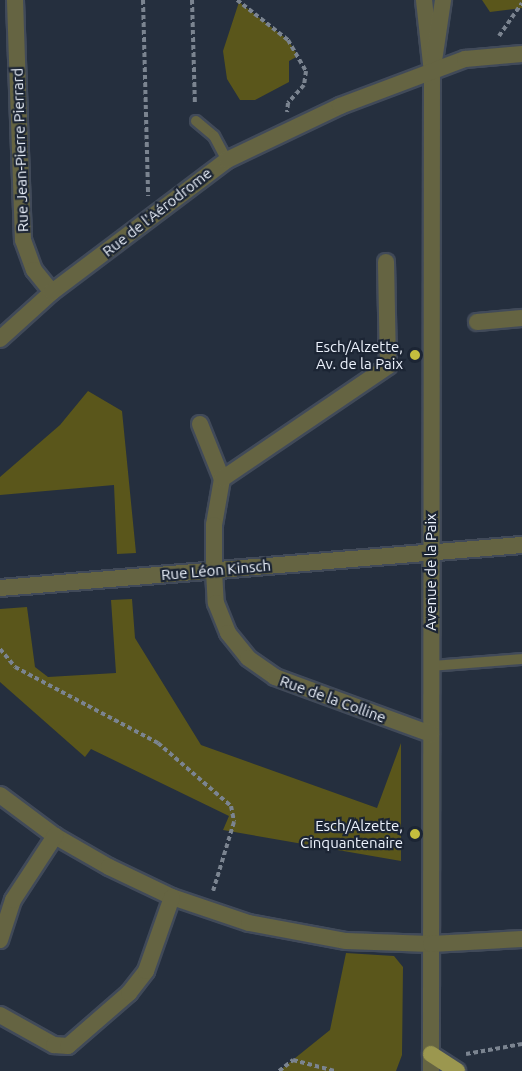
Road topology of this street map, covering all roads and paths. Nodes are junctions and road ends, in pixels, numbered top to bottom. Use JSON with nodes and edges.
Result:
{"nodes":[{"id":1,"x":15,"y":0,"type":"edge"},
{"id":2,"x":143,"y":0,"type":"edge"},
{"id":3,"x":192,"y":0,"type":"edge"},
{"id":4,"x":237,"y":0,"type":"edge"},
{"id":5,"x":424,"y":0,"type":"edge"},
{"id":6,"x":442,"y":0,"type":"edge"},
{"id":7,"x":522,"y":3,"type":"edge"},
{"id":8,"x":522,"y":54,"type":"edge"},
{"id":9,"x":486,"y":57,"type":"junction"},
{"id":10,"x":432,"y":73,"type":"junction"},
{"id":11,"x":196,"y":121,"type":"joint"},
{"id":12,"x":294,"y":126,"type":"junction"},
{"id":13,"x":227,"y":160,"type":"junction"},
{"id":14,"x":146,"y":221,"type":"junction"},
{"id":15,"x":386,"y":262,"type":"dead end"},
{"id":16,"x":52,"y":292,"type":"junction"},
{"id":17,"x":522,"y":318,"type":"edge"},
{"id":18,"x":477,"y":322,"type":"dead end"},
{"id":19,"x":0,"y":339,"type":"edge"},
{"id":20,"x":200,"y":424,"type":"dead end"},
{"id":21,"x":222,"y":479,"type":"junction"},
{"id":22,"x":522,"y":545,"type":"edge"},
{"id":23,"x":431,"y":553,"type":"junction"},
{"id":24,"x":214,"y":570,"type":"junction"},
{"id":25,"x":0,"y":588,"type":"edge"},
{"id":26,"x":0,"y":649,"type":"edge"},
{"id":27,"x":522,"y":659,"type":"edge"},
{"id":28,"x":431,"y":666,"type":"junction"},
{"id":29,"x":431,"y":734,"type":"junction"},
{"id":30,"x":0,"y":795,"type":"edge"},
{"id":31,"x":55,"y":836,"type":"junction"},
{"id":32,"x":172,"y":897,"type":"junction"},
{"id":33,"x":207,"y":909,"type":"junction"},
{"id":34,"x":0,"y":939,"type":"edge"},
{"id":35,"x":522,"y":939,"type":"edge"},
{"id":36,"x":431,"y":944,"type":"junction"},
{"id":37,"x":0,"y":1015,"type":"edge"},
{"id":38,"x":522,"y":1044,"type":"edge"},
{"id":39,"x":459,"y":1054,"type":"dead end"},
{"id":40,"x":431,"y":1063,"type":"edge"},
{"id":41,"x":279,"y":1071,"type":"edge"},
{"id":42,"x":335,"y":1071,"type":"edge"},
{"id":43,"x":457,"y":1071,"type":"edge"}],
"edges":[{"from":1,"to":16,"type":"street","name":"Rue Jean-Pierre Pierrard"},
{"from":2,"to":14,"type":"path"},
{"from":3,"to":11,"type":"path"},
{"from":4,"to":12,"type":"path"},
{"from":5,"to":10,"type":"street","name":"Avenue de la Paix"},
{"from":6,"to":10,"type":"street","name":"Avenue de la Paix"},
{"from":7,"to":9,"type":"path"},
{"from":8,"to":9,"type":"street","name":"Rue de l'Aérodrome"},
{"from":9,"to":10,"type":"street","name":"Rue de l'Aérodrome"},
{"from":10,"to":12,"type":"street","name":"Rue de l'Aérodrome"},
{"from":10,"to":23,"type":"street","name":"Avenue de la Paix"},
{"from":11,"to":13,"type":"lane"},
{"from":12,"to":13,"type":"street","name":"Rue de l'Aérodrome"},
{"from":13,"to":14,"type":"street","name":"Rue de l'Aérodrome"},
{"from":14,"to":16,"type":"street","name":"Rue de l'Aérodrome"},
{"from":15,"to":21,"type":"street"},
{"from":16,"to":19,"type":"street","name":"Rue de l'Aérodrome"},
{"from":17,"to":18,"type":"street"},
{"from":20,"to":21,"type":"street"},
{"from":21,"to":24,"type":"street","name":"Rue de la Colline"},
{"from":22,"to":23,"type":"street","name":"Rue Léon Kinsch"},
{"from":23,"to":24,"type":"street","name":"Rue Léon Kinsch"},
{"from":23,"to":28,"type":"street","name":"Avenue de la Paix"},
{"from":24,"to":25,"type":"street","name":"Rue Léon Kinsch"},
{"from":24,"to":29,"type":"street","name":"Rue de la Colline"},
{"from":26,"to":33,"type":"path"},
{"from":27,"to":28,"type":"lane"},
{"from":28,"to":29,"type":"street","name":"Avenue de la Paix"},
{"from":29,"to":36,"type":"street","name":"Avenue de la Paix"},
{"from":30,"to":31,"type":"street"},
{"from":31,"to":32,"type":"street"},
{"from":31,"to":34,"type":"street"},
{"from":32,"to":33,"type":"street"},
{"from":32,"to":37,"type":"street"},
{"from":33,"to":36,"type":"street"},
{"from":35,"to":36,"type":"street"},
{"from":36,"to":40,"type":"street","name":"Avenue de la Paix"},
{"from":38,"to":39,"type":"path"},
{"from":40,"to":43,"type":"main road"},
{"from":41,"to":42,"type":"path"}]}
